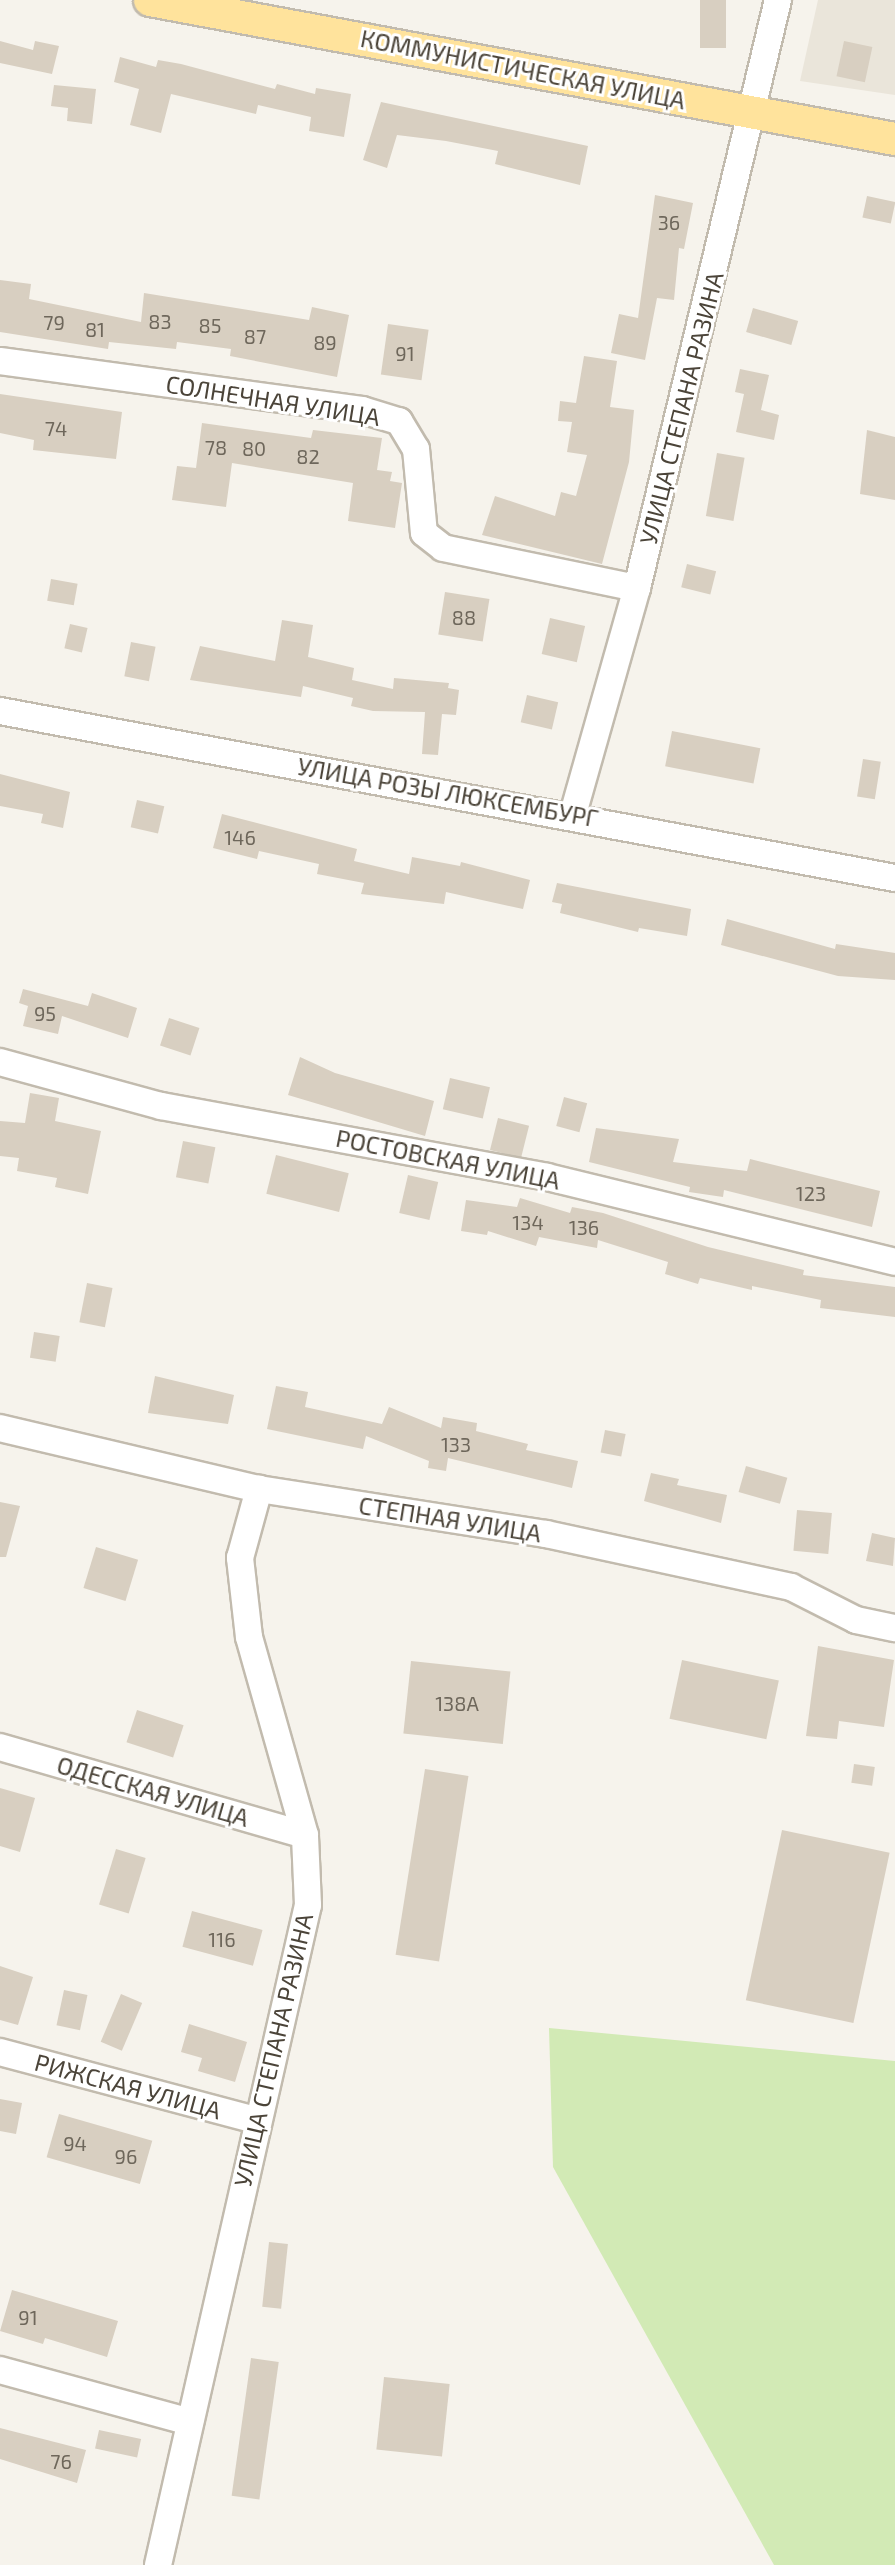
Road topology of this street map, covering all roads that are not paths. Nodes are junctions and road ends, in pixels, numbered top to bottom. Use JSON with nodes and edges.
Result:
{"nodes":[{"id":1,"x":150,"y":0,"type":"edge"},
{"id":2,"x":778,"y":0,"type":"edge"},
{"id":3,"x":754,"y":112,"type":"junction"},
{"id":4,"x":895,"y":139,"type":"edge"},
{"id":5,"x":0,"y":361,"type":"edge"},
{"id":6,"x":637,"y":588,"type":"junction"},
{"id":7,"x":0,"y":711,"type":"edge"},
{"id":8,"x":573,"y":814,"type":"junction"},
{"id":9,"x":895,"y":878,"type":"edge"},
{"id":10,"x":0,"y":1062,"type":"edge"},
{"id":11,"x":895,"y":1262,"type":"edge"},
{"id":12,"x":0,"y":1428,"type":"edge"},
{"id":13,"x":259,"y":1489,"type":"junction"},
{"id":14,"x":895,"y":1628,"type":"edge"},
{"id":15,"x":0,"y":1747,"type":"edge"},
{"id":16,"x":305,"y":1835,"type":"junction"},
{"id":17,"x":0,"y":2052,"type":"edge"},
{"id":18,"x":255,"y":2120,"type":"junction"},
{"id":19,"x":0,"y":2370,"type":"edge"},
{"id":20,"x":190,"y":2422,"type":"junction"},
{"id":21,"x":158,"y":2565,"type":"edge"}],
"edges":[{"from":1,"to":3,"type":"main road","name":"КОММУНИСТИЧЕСКАЯ УЛИЦА"},
{"from":2,"to":3,"type":"street","name":"УЛИЦА СТЕПАНА РАЗИНА"},
{"from":3,"to":4,"type":"main road","name":"КОММУНИСТИЧЕСКАЯ УЛИЦА"},
{"from":3,"to":6,"type":"street","name":"УЛИЦА СТЕПАНА РАЗИНА"},
{"from":5,"to":6,"type":"street","name":"СОЛНЕЧНАЯ УЛИЦА"},
{"from":6,"to":8,"type":"street","name":"УЛИЦА СТЕПАНА РАЗИНА"},
{"from":7,"to":8,"type":"street","name":"УЛИЦА РОЗЫ ЛЮКСЕМБУРГ"},
{"from":8,"to":9,"type":"street","name":"УЛИЦА РОЗЫ ЛЮКСЕМБУРГ"},
{"from":10,"to":11,"type":"street","name":"РОСТОВСКАЯ УЛИЦА"},
{"from":12,"to":13,"type":"street","name":"СТЕПНАЯ УЛИЦА"},
{"from":13,"to":14,"type":"street","name":"СТЕПНАЯ УЛИЦА"},
{"from":13,"to":16,"type":"street","name":"УЛИЦА СТЕПАНА РАЗИНА"},
{"from":15,"to":16,"type":"street","name":"ОДЕССКАЯ УЛИЦА"},
{"from":16,"to":18,"type":"street","name":"УЛИЦА СТЕПАНА РАЗИНА"},
{"from":17,"to":18,"type":"street","name":"РИЖСКАЯ УЛИЦА"},
{"from":18,"to":20,"type":"street","name":"УЛИЦА СТЕПАНА РАЗИНА"},
{"from":19,"to":20,"type":"street"},
{"from":20,"to":21,"type":"street","name":"УЛИЦА СТЕПАНА РАЗИНА"}]}
